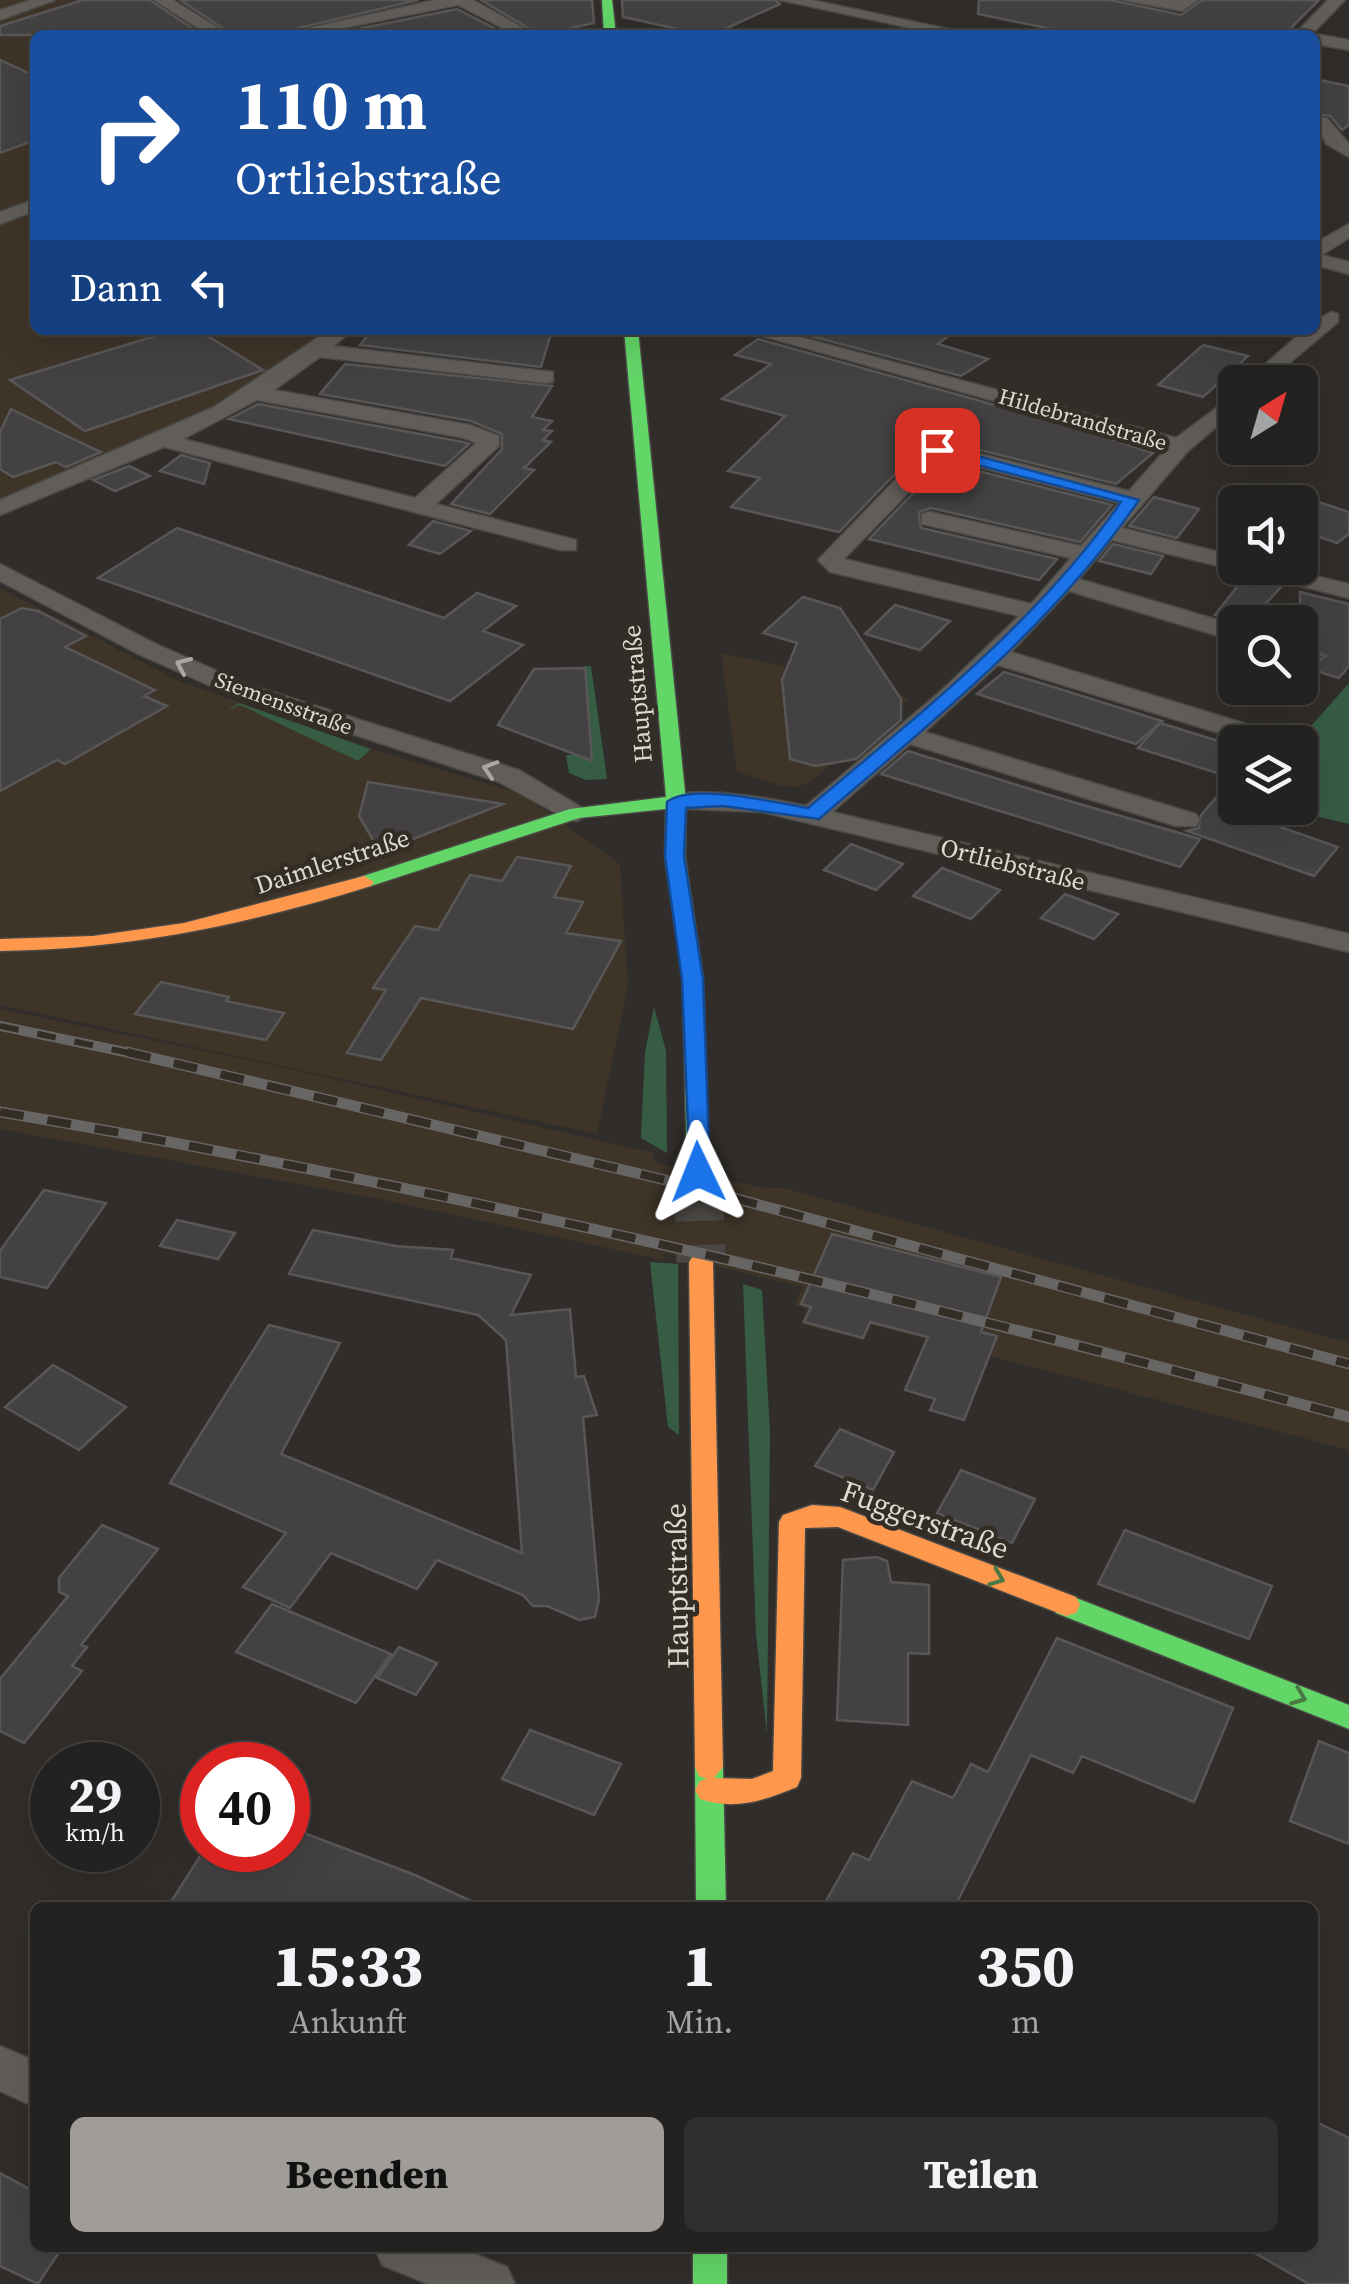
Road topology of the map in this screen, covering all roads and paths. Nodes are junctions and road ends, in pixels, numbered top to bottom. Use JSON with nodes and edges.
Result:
{"nodes":[{"id":1,"x":47,"y":0,"type":"edge"},
{"id":2,"x":162,"y":0,"type":"edge"},
{"id":3,"x":346,"y":0,"type":"edge"},
{"id":4,"x":460,"y":0,"type":"edge"},
{"id":5,"x":607,"y":0,"type":"edge"},
{"id":6,"x":788,"y":0,"type":"edge"},
{"id":7,"x":1130,"y":0,"type":"edge"},
{"id":8,"x":1190,"y":0,"type":"edge"},
{"id":9,"x":1337,"y":0,"type":"edge"},
{"id":10,"x":0,"y":15,"type":"edge"},
{"id":11,"x":377,"y":16,"type":"junction"},
{"id":12,"x":213,"y":30,"type":"edge"},
{"id":13,"x":309,"y":30,"type":"edge"},
{"id":14,"x":518,"y":30,"type":"edge"},
{"id":15,"x":610,"y":30,"type":"edge"},
{"id":16,"x":942,"y":30,"type":"edge"},
{"id":17,"x":1307,"y":30,"type":"edge"},
{"id":18,"x":1320,"y":40,"type":"edge"},
{"id":19,"x":1349,"y":45,"type":"edge"},
{"id":20,"x":1320,"y":121,"type":"edge"},
{"id":21,"x":1320,"y":124,"type":"edge"},
{"id":22,"x":1349,"y":126,"type":"edge"},
{"id":23,"x":1349,"y":152,"type":"edge"},
{"id":24,"x":30,"y":206,"type":"edge"},
{"id":25,"x":0,"y":218,"type":"edge"},
{"id":26,"x":1320,"y":220,"type":"edge"},
{"id":27,"x":1349,"y":229,"type":"edge"},
{"id":28,"x":1320,"y":248,"type":"edge"},
{"id":29,"x":1320,"y":260,"type":"edge"},
{"id":30,"x":1349,"y":268,"type":"edge"},
{"id":31,"x":337,"y":335,"type":"edge"},
{"id":32,"x":631,"y":335,"type":"edge"},
{"id":33,"x":769,"y":335,"type":"edge"},
{"id":34,"x":1312,"y":335,"type":"edge"},
{"id":35,"x":319,"y":351,"type":"junction"},
{"id":36,"x":1275,"y":365,"type":"edge"},
{"id":37,"x":544,"y":377,"type":"dead end"},
{"id":38,"x":259,"y":394,"type":"junction"},
{"id":39,"x":1218,"y":414,"type":"edge"},
{"id":40,"x":161,"y":440,"type":"junction"},
{"id":41,"x":1180,"y":446,"type":"junction"},
{"id":42,"x":1131,"y":500,"type":"junction"},
{"id":43,"x":421,"y":505,"type":"junction"},
{"id":44,"x":0,"y":508,"type":"edge"},
{"id":45,"x":930,"y":519,"type":"dead end"},
{"id":46,"x":1108,"y":532,"type":"junction"},
{"id":47,"x":568,"y":545,"type":"dead end"},
{"id":48,"x":1088,"y":555,"type":"junction"},
{"id":49,"x":1218,"y":559,"type":"edge"},
{"id":50,"x":0,"y":572,"type":"edge"},
{"id":51,"x":1066,"y":582,"type":"junction"},
{"id":52,"x":1318,"y":583,"type":"edge"},
{"id":53,"x":1349,"y":590,"type":"edge"},
{"id":54,"x":1037,"y":613,"type":"junction"},
{"id":55,"x":1218,"y":628,"type":"edge"},
{"id":56,"x":994,"y":655,"type":"junction"},
{"id":57,"x":1224,"y":725,"type":"edge"},
{"id":58,"x":904,"y":734,"type":"junction"},
{"id":59,"x":676,"y":802,"type":"junction"},
{"id":60,"x":577,"y":813,"type":"junction"},
{"id":61,"x":812,"y":815,"type":"junction"},
{"id":62,"x":1186,"y":820,"type":"dead end"},
{"id":63,"x":1349,"y":943,"type":"edge"},
{"id":64,"x":0,"y":946,"type":"edge"},
{"id":65,"x":698,"y":1172,"type":"tunnel mouth"},
{"id":66,"x":700,"y":1262,"type":"tunnel mouth"},
{"id":67,"x":1349,"y":1716,"type":"edge"},
{"id":68,"x":710,"y":1790,"type":"junction"},
{"id":69,"x":711,"y":1902,"type":"edge"},
{"id":70,"x":0,"y":2068,"type":"edge"},
{"id":71,"x":30,"y":2083,"type":"edge"},
{"id":72,"x":409,"y":2252,"type":"edge"},
{"id":73,"x":710,"y":2252,"type":"edge"},
{"id":74,"x":490,"y":2284,"type":"edge"},
{"id":75,"x":710,"y":2284,"type":"edge"}],
"edges":[{"from":1,"to":10,"type":"street"},
{"from":2,"to":12,"type":"street"},
{"from":3,"to":11,"type":"street"},
{"from":4,"to":11,"type":"street"},
{"from":4,"to":14,"type":"street"},
{"from":5,"to":15,"type":"street"},
{"from":6,"to":16,"type":"street"},
{"from":7,"to":8,"type":"street"},
{"from":9,"to":17,"type":"street"},
{"from":11,"to":13,"type":"street"},
{"from":18,"to":19,"type":"street"},
{"from":20,"to":22,"type":"street"},
{"from":21,"to":23,"type":"street"},
{"from":24,"to":25,"type":"street"},
{"from":26,"to":27,"type":"street"},
{"from":27,"to":28,"type":"street"},
{"from":29,"to":30,"type":"street"},
{"from":31,"to":35,"type":"street"},
{"from":32,"to":59,"type":"street","name":"Hauptstraße"},
{"from":33,"to":41,"type":"street","name":"Hildebrandstraße"},
{"from":34,"to":36,"type":"street"},
{"from":35,"to":37,"type":"street"},
{"from":35,"to":38,"type":"street"},
{"from":38,"to":40,"type":"street"},
{"from":38,"to":43,"type":"street"},
{"from":39,"to":41,"type":"street"},
{"from":40,"to":43,"type":"street"},
{"from":40,"to":44,"type":"street"},
{"from":41,"to":42,"type":"street"},
{"from":42,"to":46,"type":"street"},
{"from":42,"to":54,"type":"street"},
{"from":43,"to":47,"type":"street"},
{"from":45,"to":48,"type":"street"},
{"from":46,"to":48,"type":"street"},
{"from":46,"to":49,"type":"street"},
{"from":48,"to":51,"type":"street"},
{"from":60,"to":50,"type":"street","name":"Siemensstraße","one_way":true},
{"from":51,"to":54,"type":"street"},
{"from":51,"to":55,"type":"street"},
{"from":52,"to":53,"type":"street"},
{"from":54,"to":56,"type":"street"},
{"from":56,"to":57,"type":"street"},
{"from":56,"to":58,"type":"street"},
{"from":58,"to":61,"type":"street"},
{"from":58,"to":62,"type":"street"},
{"from":59,"to":60,"type":"street","name":"Daimlerstraße"},
{"from":59,"to":61,"type":"street","name":"Ortliebstraße"},
{"from":59,"to":65,"type":"street","name":"Hauptstraße"},
{"from":60,"to":64,"type":"street","name":"Daimlerstraße"},
{"from":61,"to":63,"type":"street","name":"Ortliebstraße"},
{"from":66,"to":68,"type":"street","name":"Hauptstraße"},
{"from":68,"to":67,"type":"street","name":"Fuggerstraße","one_way":true},
{"from":68,"to":69,"type":"street","name":"Hauptstraße"},
{"from":70,"to":71,"type":"street"},
{"from":72,"to":74,"type":"street"},
{"from":73,"to":75,"type":"street"}]}
